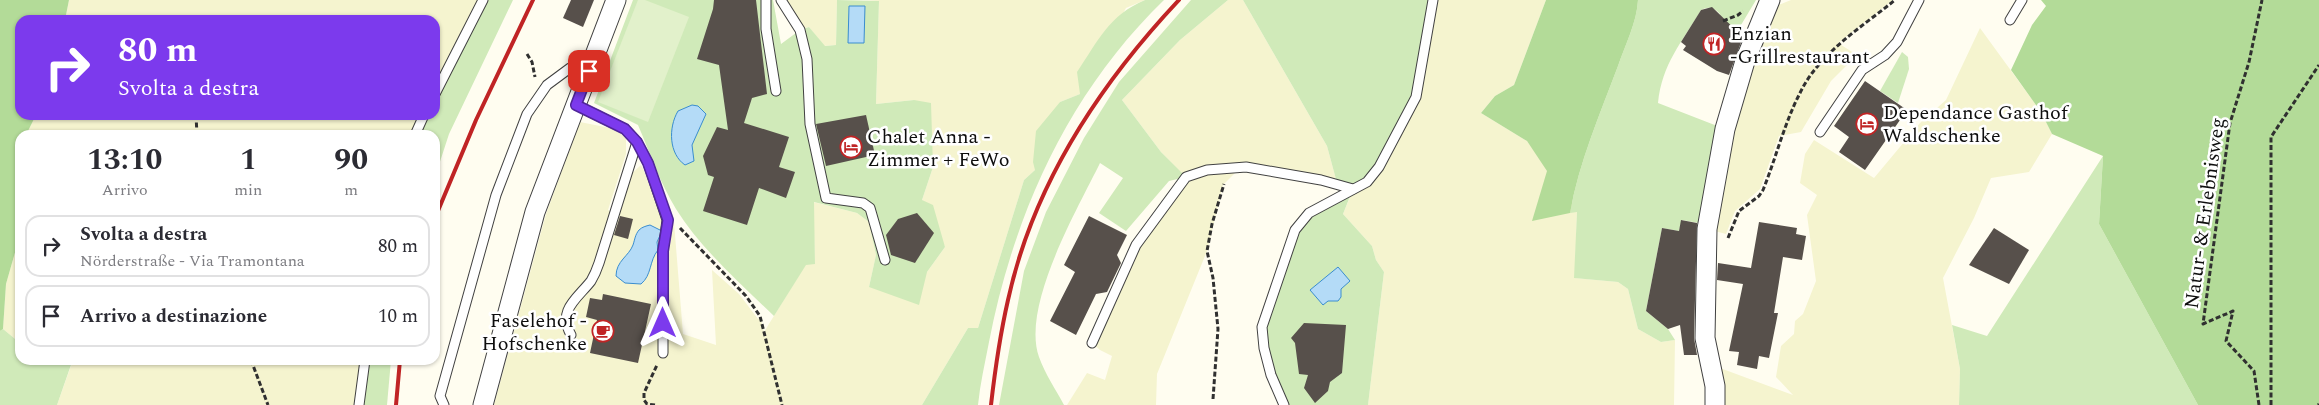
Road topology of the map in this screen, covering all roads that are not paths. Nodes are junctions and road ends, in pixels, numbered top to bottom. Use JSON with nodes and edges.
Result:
{"nodes":[{"id":1,"x":483,"y":0,"type":"edge"},
{"id":2,"x":616,"y":0,"type":"edge"},
{"id":3,"x":766,"y":0,"type":"edge"},
{"id":4,"x":781,"y":0,"type":"edge"},
{"id":5,"x":1433,"y":0,"type":"edge"},
{"id":6,"x":1770,"y":0,"type":"edge"},
{"id":7,"x":1777,"y":0,"type":"edge"},
{"id":8,"x":1918,"y":0,"type":"edge"},
{"id":9,"x":2022,"y":0,"type":"edge"},
{"id":10,"x":2010,"y":20,"type":"dead end"},
{"id":11,"x":589,"y":71,"type":"junction"},
{"id":12,"x":440,"y":84,"type":"edge"},
{"id":13,"x":776,"y":91,"type":"dead end"},
{"id":14,"x":576,"y":105,"type":"junction"},
{"id":15,"x":1820,"y":132,"type":"dead end"},
{"id":16,"x":637,"y":142,"type":"junction"},
{"id":17,"x":1353,"y":189,"type":"junction"},
{"id":18,"x":885,"y":260,"type":"dead end"},
{"id":19,"x":571,"y":335,"type":"dead end"},
{"id":20,"x":1092,"y":342,"type":"dead end"},
{"id":21,"x":663,"y":353,"type":"road end"},
{"id":22,"x":364,"y":365,"type":"edge"},
{"id":23,"x":359,"y":405,"type":"edge"},
{"id":24,"x":444,"y":405,"type":"edge"},
{"id":25,"x":483,"y":405,"type":"edge"},
{"id":26,"x":1284,"y":405,"type":"edge"},
{"id":27,"x":1715,"y":405,"type":"edge"}],
"edges":[{"from":1,"to":12,"type":"lane"},
{"from":2,"to":11,"type":"street"},
{"from":3,"to":13,"type":"lane"},
{"from":4,"to":18,"type":"lane"},
{"from":5,"to":17,"type":"lane"},
{"from":6,"to":7,"type":"lane"},
{"from":6,"to":27,"type":"street"},
{"from":8,"to":15,"type":"lane"},
{"from":9,"to":10,"type":"lane"},
{"from":11,"to":14,"type":"street"},
{"from":11,"to":24,"type":"lane"},
{"from":14,"to":16,"type":"lane"},
{"from":14,"to":25,"type":"street"},
{"from":16,"to":19,"type":"lane"},
{"from":16,"to":21,"type":"lane"},
{"from":17,"to":20,"type":"lane"},
{"from":17,"to":26,"type":"lane"},
{"from":22,"to":23,"type":"lane"}]}
